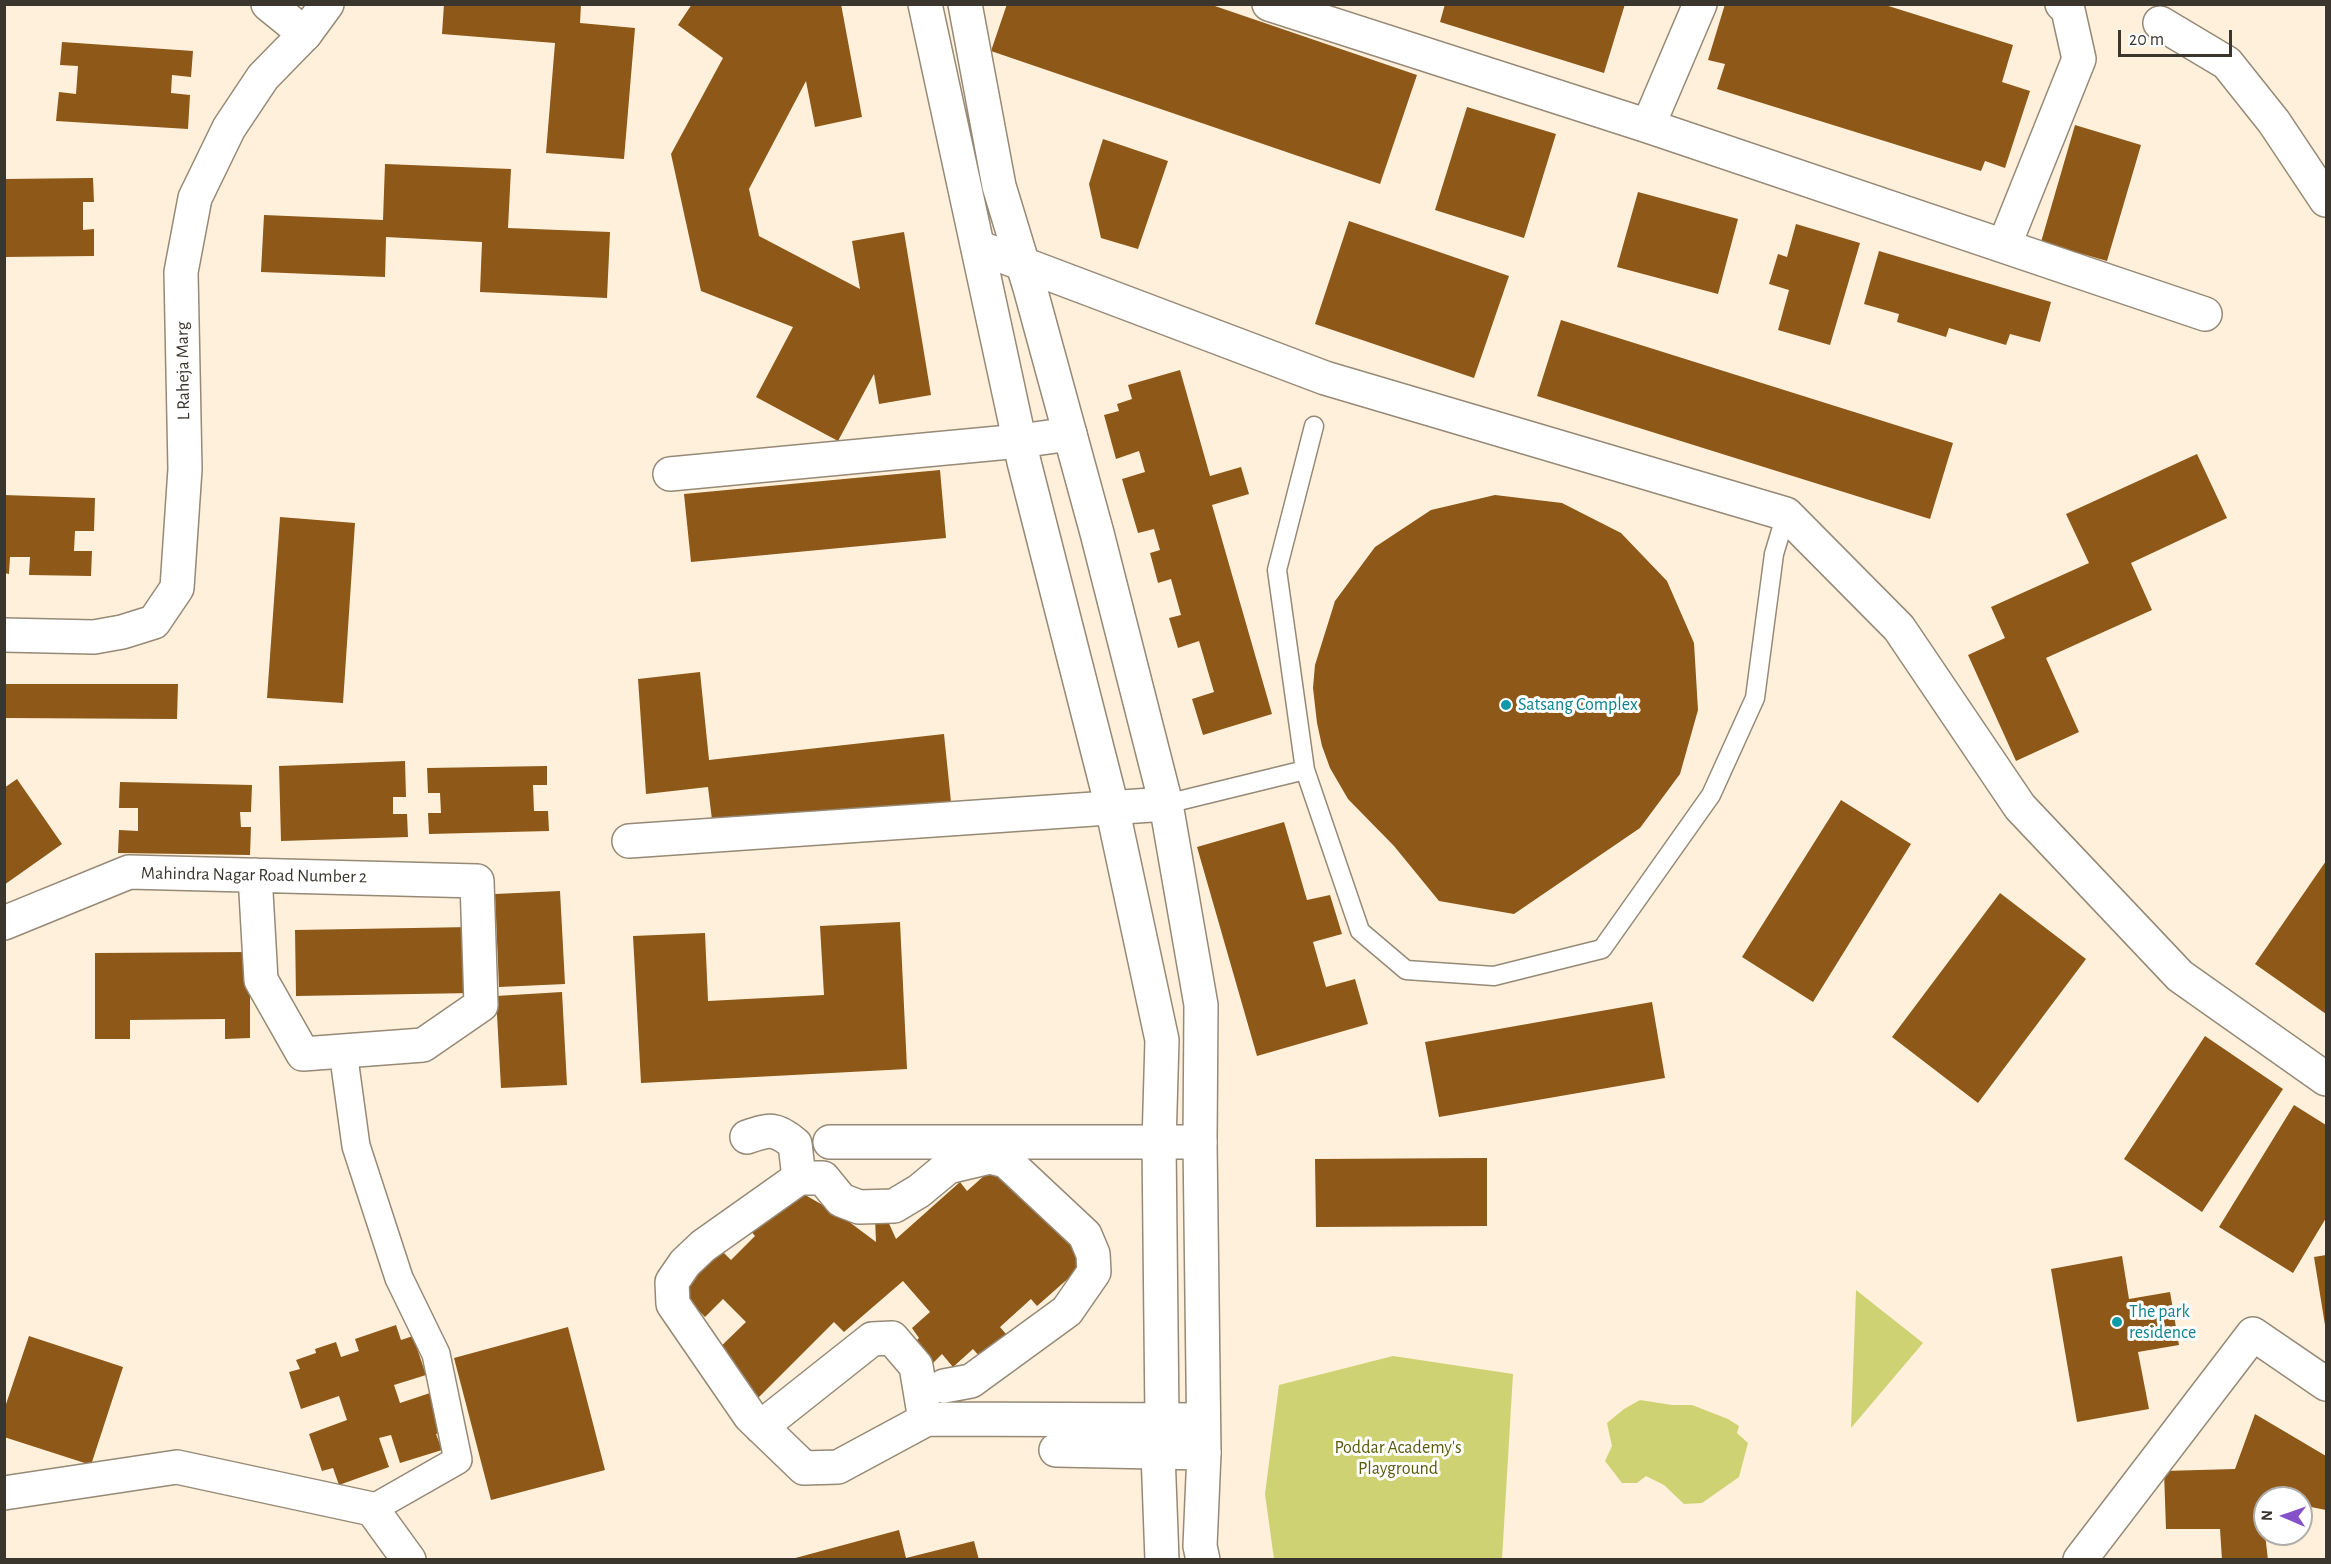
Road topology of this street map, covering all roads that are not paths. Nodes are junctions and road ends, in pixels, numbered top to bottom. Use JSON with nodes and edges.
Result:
{"nodes":[{"id":1,"x":268,"y":4,"type":"edge"},
{"id":2,"x":327,"y":4,"type":"edge"},
{"id":3,"x":925,"y":4,"type":"edge"},
{"id":4,"x":965,"y":4,"type":"edge"},
{"id":5,"x":1269,"y":4,"type":"edge"},
{"id":6,"x":1700,"y":4,"type":"edge"},
{"id":7,"x":2062,"y":4,"type":"edge"},
{"id":8,"x":2160,"y":23,"type":"dead end"},
{"id":9,"x":305,"y":34,"type":"junction"},
{"id":10,"x":1648,"y":126,"type":"junction"},
{"id":11,"x":2326,"y":200,"type":"edge"},
{"id":12,"x":2004,"y":246,"type":"junction"},
{"id":13,"x":978,"y":247,"type":"junction"},
{"id":14,"x":1022,"y":263,"type":"junction"},
{"id":15,"x":2205,"y":314,"type":"dead end"},
{"id":16,"x":1314,"y":426,"type":"dead end"},
{"id":17,"x":1070,"y":434,"type":"junction"},
{"id":18,"x":1020,"y":441,"type":"junction"},
{"id":19,"x":670,"y":474,"type":"dead end"},
{"id":20,"x":1786,"y":514,"type":"junction"},
{"id":21,"x":4,"y":635,"type":"edge"},
{"id":22,"x":1305,"y":770,"type":"junction"},
{"id":23,"x":1166,"y":804,"type":"junction"},
{"id":24,"x":1112,"y":807,"type":"junction"},
{"id":25,"x":629,"y":841,"type":"dead end"},
{"id":26,"x":255,"y":875,"type":"junction"},
{"id":27,"x":4,"y":923,"type":"edge"},
{"id":28,"x":343,"y":1051,"type":"junction"},
{"id":29,"x":2326,"y":1079,"type":"edge"},
{"id":30,"x":747,"y":1137,"type":"dead end"},
{"id":31,"x":830,"y":1142,"type":"dead end"},
{"id":32,"x":1200,"y":1142,"type":"junction"},
{"id":33,"x":1159,"y":1143,"type":"junction"},
{"id":34,"x":799,"y":1178,"type":"junction"},
{"id":35,"x":2326,"y":1384,"type":"edge"},
{"id":36,"x":944,"y":1386,"type":"dead end"},
{"id":37,"x":1161,"y":1419,"type":"junction"},
{"id":38,"x":925,"y":1420,"type":"junction"},
{"id":39,"x":1203,"y":1420,"type":"junction"},
{"id":40,"x":761,"y":1427,"type":"junction"},
{"id":41,"x":1056,"y":1450,"type":"dead end"},
{"id":42,"x":1158,"y":1453,"type":"junction"},
{"id":43,"x":1203,"y":1453,"type":"junction"},
{"id":44,"x":4,"y":1493,"type":"edge"},
{"id":45,"x":372,"y":1509,"type":"junction"},
{"id":46,"x":409,"y":1560,"type":"edge"},
{"id":47,"x":1162,"y":1560,"type":"edge"},
{"id":48,"x":1203,"y":1560,"type":"edge"},
{"id":49,"x":2080,"y":1560,"type":"edge"}],
"edges":[{"from":1,"to":9,"type":"street"},
{"from":2,"to":9,"type":"street","name":"L Raheja Marg"},
{"from":3,"to":13,"type":"street"},
{"from":4,"to":14,"type":"street"},
{"from":5,"to":10,"type":"street"},
{"from":6,"to":10,"type":"street"},
{"from":7,"to":12,"type":"street"},
{"from":8,"to":11,"type":"street"},
{"from":9,"to":21,"type":"street","name":"L Raheja Marg"},
{"from":10,"to":12,"type":"street"},
{"from":12,"to":15,"type":"street"},
{"from":13,"to":14,"type":"street"},
{"from":13,"to":18,"type":"street"},
{"from":14,"to":17,"type":"street"},
{"from":14,"to":20,"type":"street"},
{"from":16,"to":22,"type":"lane"},
{"from":17,"to":18,"type":"street"},
{"from":17,"to":23,"type":"street"},
{"from":18,"to":19,"type":"street"},
{"from":18,"to":24,"type":"street"},
{"from":20,"to":22,"type":"lane"},
{"from":20,"to":29,"type":"street"},
{"from":22,"to":23,"type":"lane"},
{"from":23,"to":24,"type":"street"},
{"from":23,"to":32,"type":"street"},
{"from":24,"to":25,"type":"street"},
{"from":24,"to":33,"type":"street"},
{"from":26,"to":27,"type":"street","name":"Mahindra Nagar Road Number 2"},
{"from":26,"to":28,"type":"street"},
{"from":26,"to":28,"type":"street","name":"Mahindra Nagar Road Number 2"},
{"from":28,"to":45,"type":"street"},
{"from":30,"to":34,"type":"street"},
{"from":31,"to":33,"type":"street"},
{"from":32,"to":33,"type":"street"},
{"from":32,"to":39,"type":"street"},
{"from":33,"to":37,"type":"street"},
{"from":34,"to":36,"type":"street"},
{"from":34,"to":40,"type":"street"},
{"from":35,"to":49,"type":"street"},
{"from":37,"to":38,"type":"street"},
{"from":37,"to":39,"type":"street"},
{"from":37,"to":42,"type":"street"},
{"from":38,"to":40,"type":"street"},
{"from":38,"to":40,"type":"street"},
{"from":39,"to":43,"type":"street"},
{"from":41,"to":42,"type":"street"},
{"from":42,"to":43,"type":"street"},
{"from":42,"to":47,"type":"street"},
{"from":43,"to":48,"type":"street"},
{"from":44,"to":45,"type":"street"},
{"from":45,"to":46,"type":"street"}]}
